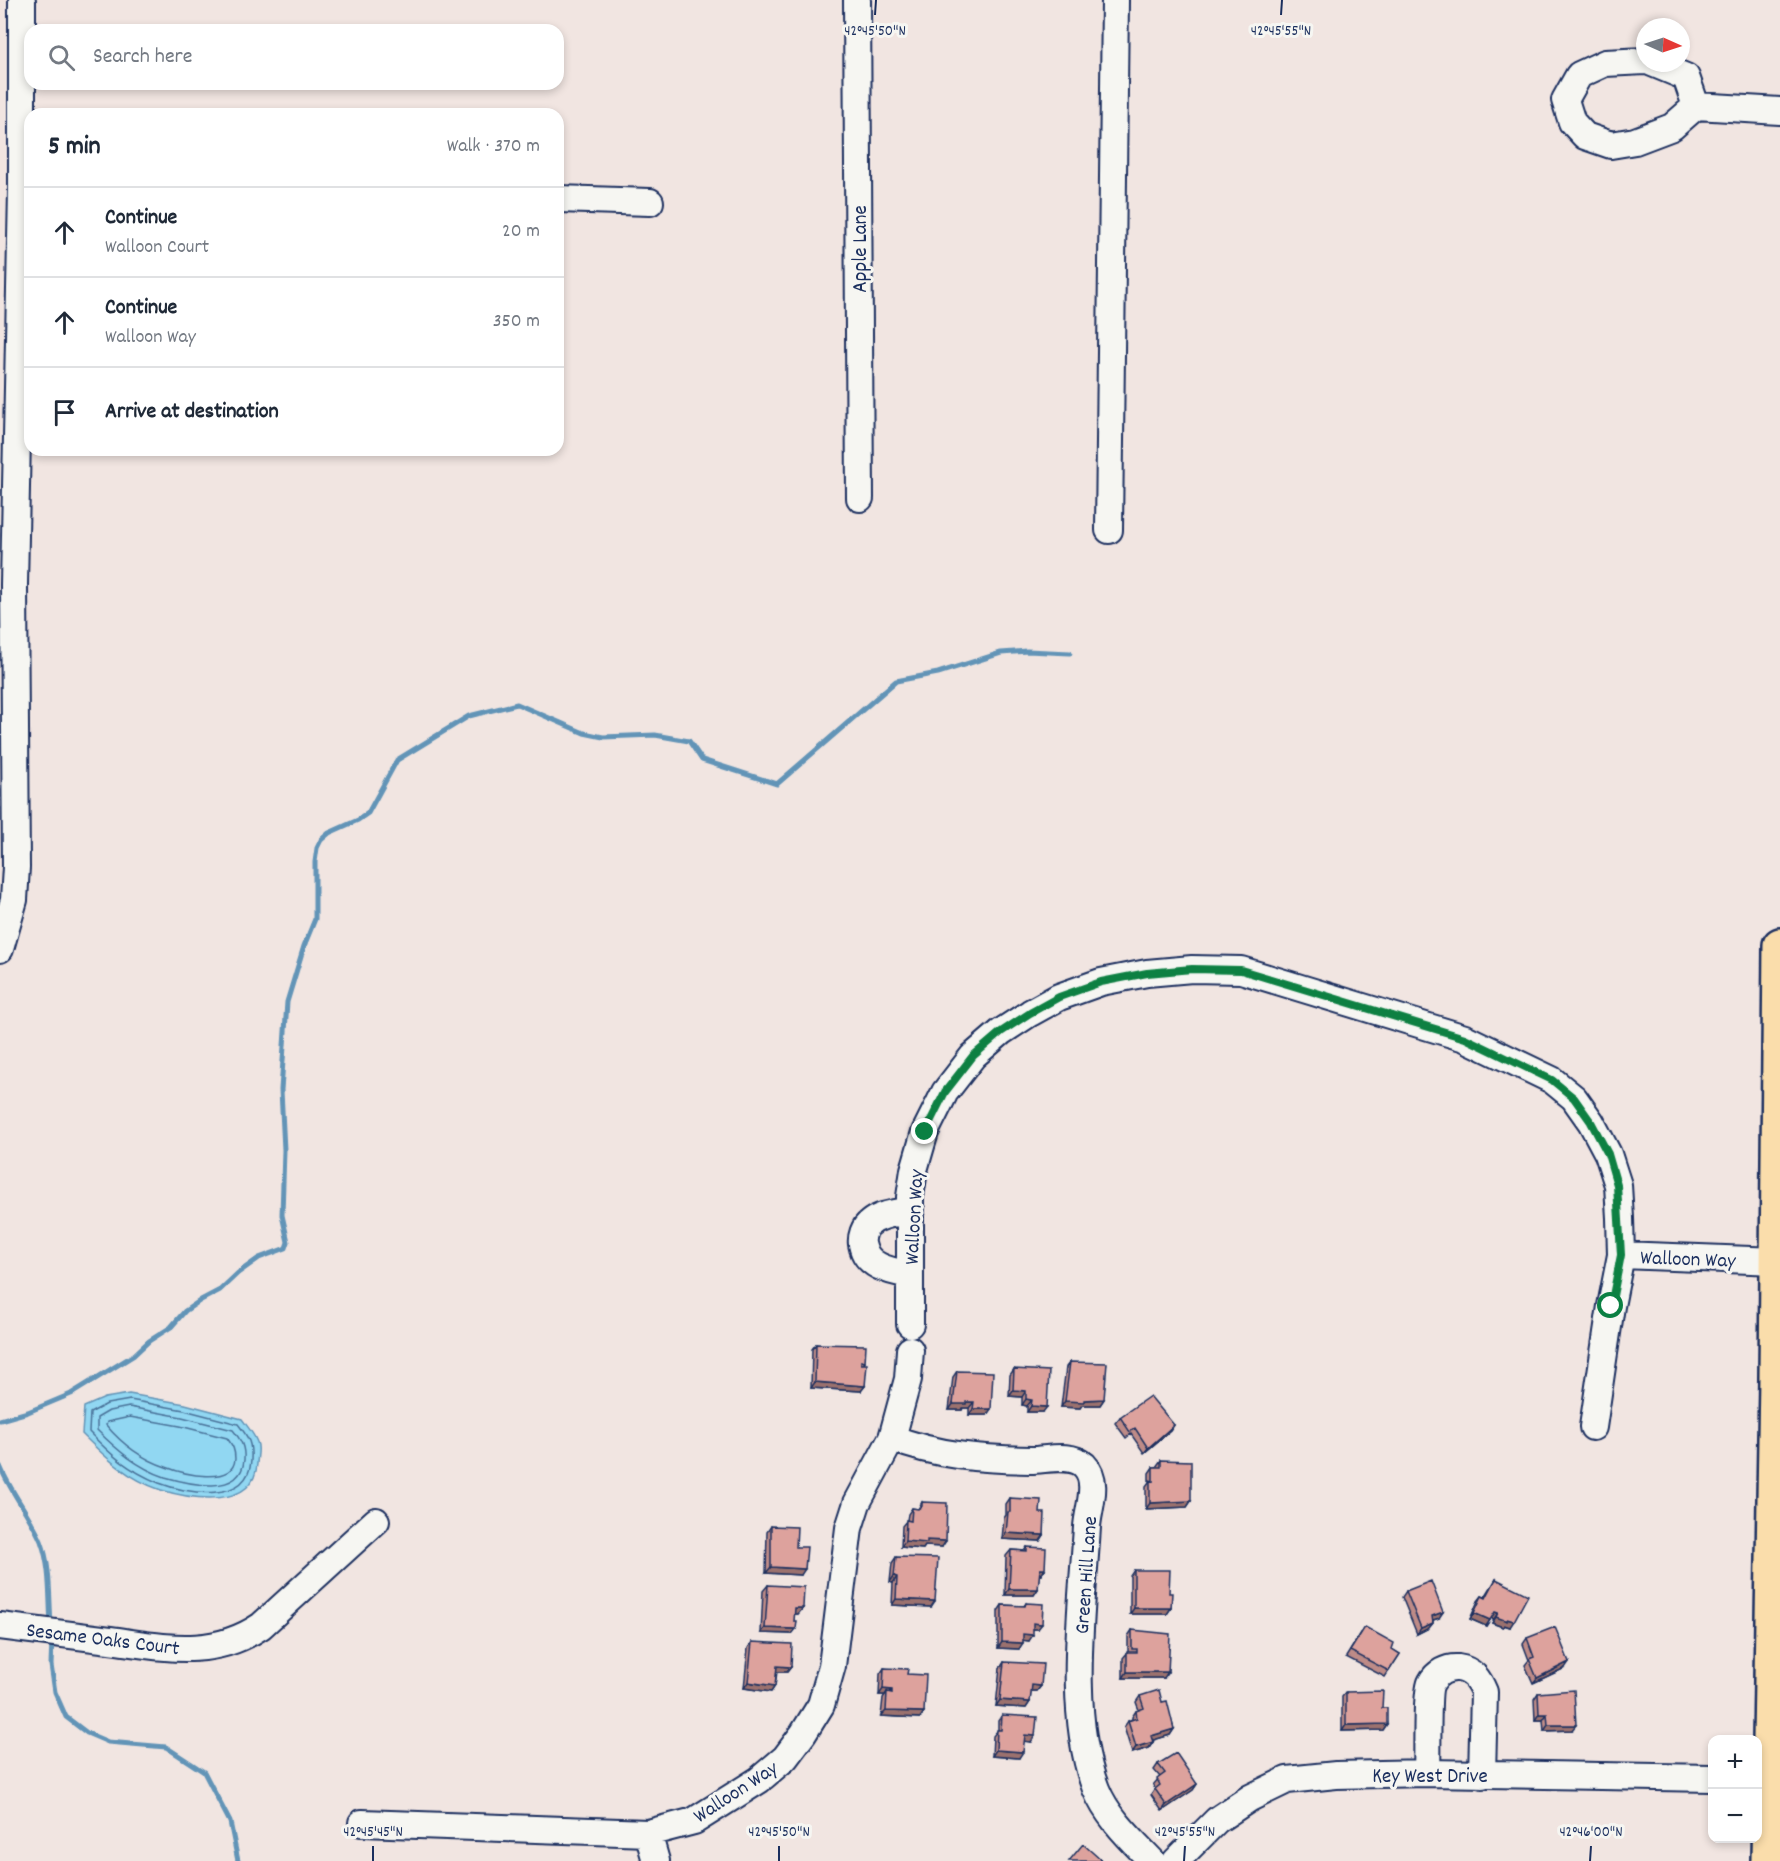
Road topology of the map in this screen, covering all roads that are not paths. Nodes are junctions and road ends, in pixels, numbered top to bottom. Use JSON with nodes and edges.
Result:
{"nodes":[{"id":1,"x":22,"y":0,"type":"edge"},
{"id":2,"x":857,"y":0,"type":"edge"},
{"id":3,"x":1115,"y":0,"type":"edge"},
{"id":4,"x":1636,"y":62,"type":"edge"},
{"id":5,"x":1674,"y":72,"type":"edge"},
{"id":6,"x":1696,"y":106,"type":"junction"},
{"id":7,"x":24,"y":108,"type":"edge"},
{"id":8,"x":1780,"y":111,"type":"edge"},
{"id":9,"x":564,"y":199,"type":"edge"},
{"id":10,"x":650,"y":202,"type":"dead end"},
{"id":11,"x":24,"y":236,"type":"edge"},
{"id":12,"x":861,"y":498,"type":"dead end"},
{"id":13,"x":1109,"y":530,"type":"dead end"},
{"id":14,"x":7,"y":631,"type":"edge"},
{"id":15,"x":1780,"y":945,"type":"edge"},
{"id":16,"x":0,"y":949,"type":"edge"},
{"id":17,"x":910,"y":1210,"type":"junction"},
{"id":18,"x":1621,"y":1255,"type":"junction"},
{"id":19,"x":1777,"y":1261,"type":"junction"},
{"id":20,"x":910,"y":1275,"type":"junction"},
{"id":21,"x":910,"y":1324,"type":"dead end"},
{"id":22,"x":910,"y":1350,"type":"dead end"},
{"id":23,"x":1593,"y":1427,"type":"dead end"},
{"id":24,"x":892,"y":1438,"type":"junction"},
{"id":25,"x":376,"y":1521,"type":"dead end"},
{"id":26,"x":1777,"y":1570,"type":"edge"},
{"id":27,"x":0,"y":1626,"type":"edge"},
{"id":28,"x":1427,"y":1773,"type":"junction"},
{"id":29,"x":1482,"y":1775,"type":"junction"},
{"id":30,"x":1708,"y":1778,"type":"edge"},
{"id":31,"x":1764,"y":1779,"type":"edge"},
{"id":32,"x":362,"y":1822,"type":"dead end"},
{"id":33,"x":648,"y":1833,"type":"junction"},
{"id":34,"x":656,"y":1861,"type":"edge"},
{"id":35,"x":1152,"y":1861,"type":"edge"},
{"id":36,"x":1176,"y":1861,"type":"edge"},
{"id":37,"x":1768,"y":1861,"type":"edge"}],
"edges":[{"from":1,"to":7,"type":"street"},
{"from":2,"to":12,"type":"street","name":"Apple Lane"},
{"from":3,"to":13,"type":"street"},
{"from":4,"to":6,"type":"street"},
{"from":5,"to":6,"type":"street"},
{"from":6,"to":8,"type":"street"},
{"from":9,"to":10,"type":"street"},
{"from":11,"to":14,"type":"street"},
{"from":14,"to":16,"type":"street"},
{"from":15,"to":19,"type":"main road"},
{"from":17,"to":18,"type":"street","name":"Walloon Way"},
{"from":17,"to":20,"type":"street","name":"Walloon Way"},
{"from":17,"to":20,"type":"street"},
{"from":18,"to":19,"type":"street","name":"Walloon Way"},
{"from":18,"to":23,"type":"street"},
{"from":19,"to":26,"type":"main road"},
{"from":20,"to":21,"type":"street","name":"Walloon Way"},
{"from":22,"to":24,"type":"street","name":"Walloon Way"},
{"from":24,"to":33,"type":"street","name":"Walloon Way"},
{"from":24,"to":35,"type":"street","name":"Green Hill Lane"},
{"from":25,"to":27,"type":"street","name":"Sesame Oaks Court"},
{"from":26,"to":31,"type":"main road"},
{"from":28,"to":29,"type":"street","name":"Key West Drive"},
{"from":28,"to":29,"type":"street"},
{"from":28,"to":36,"type":"street","name":"Key West Drive"},
{"from":29,"to":30,"type":"street","name":"Key West Drive"},
{"from":31,"to":37,"type":"main road"},
{"from":32,"to":33,"type":"street","name":"Walloon Way"},
{"from":33,"to":34,"type":"street"}]}
